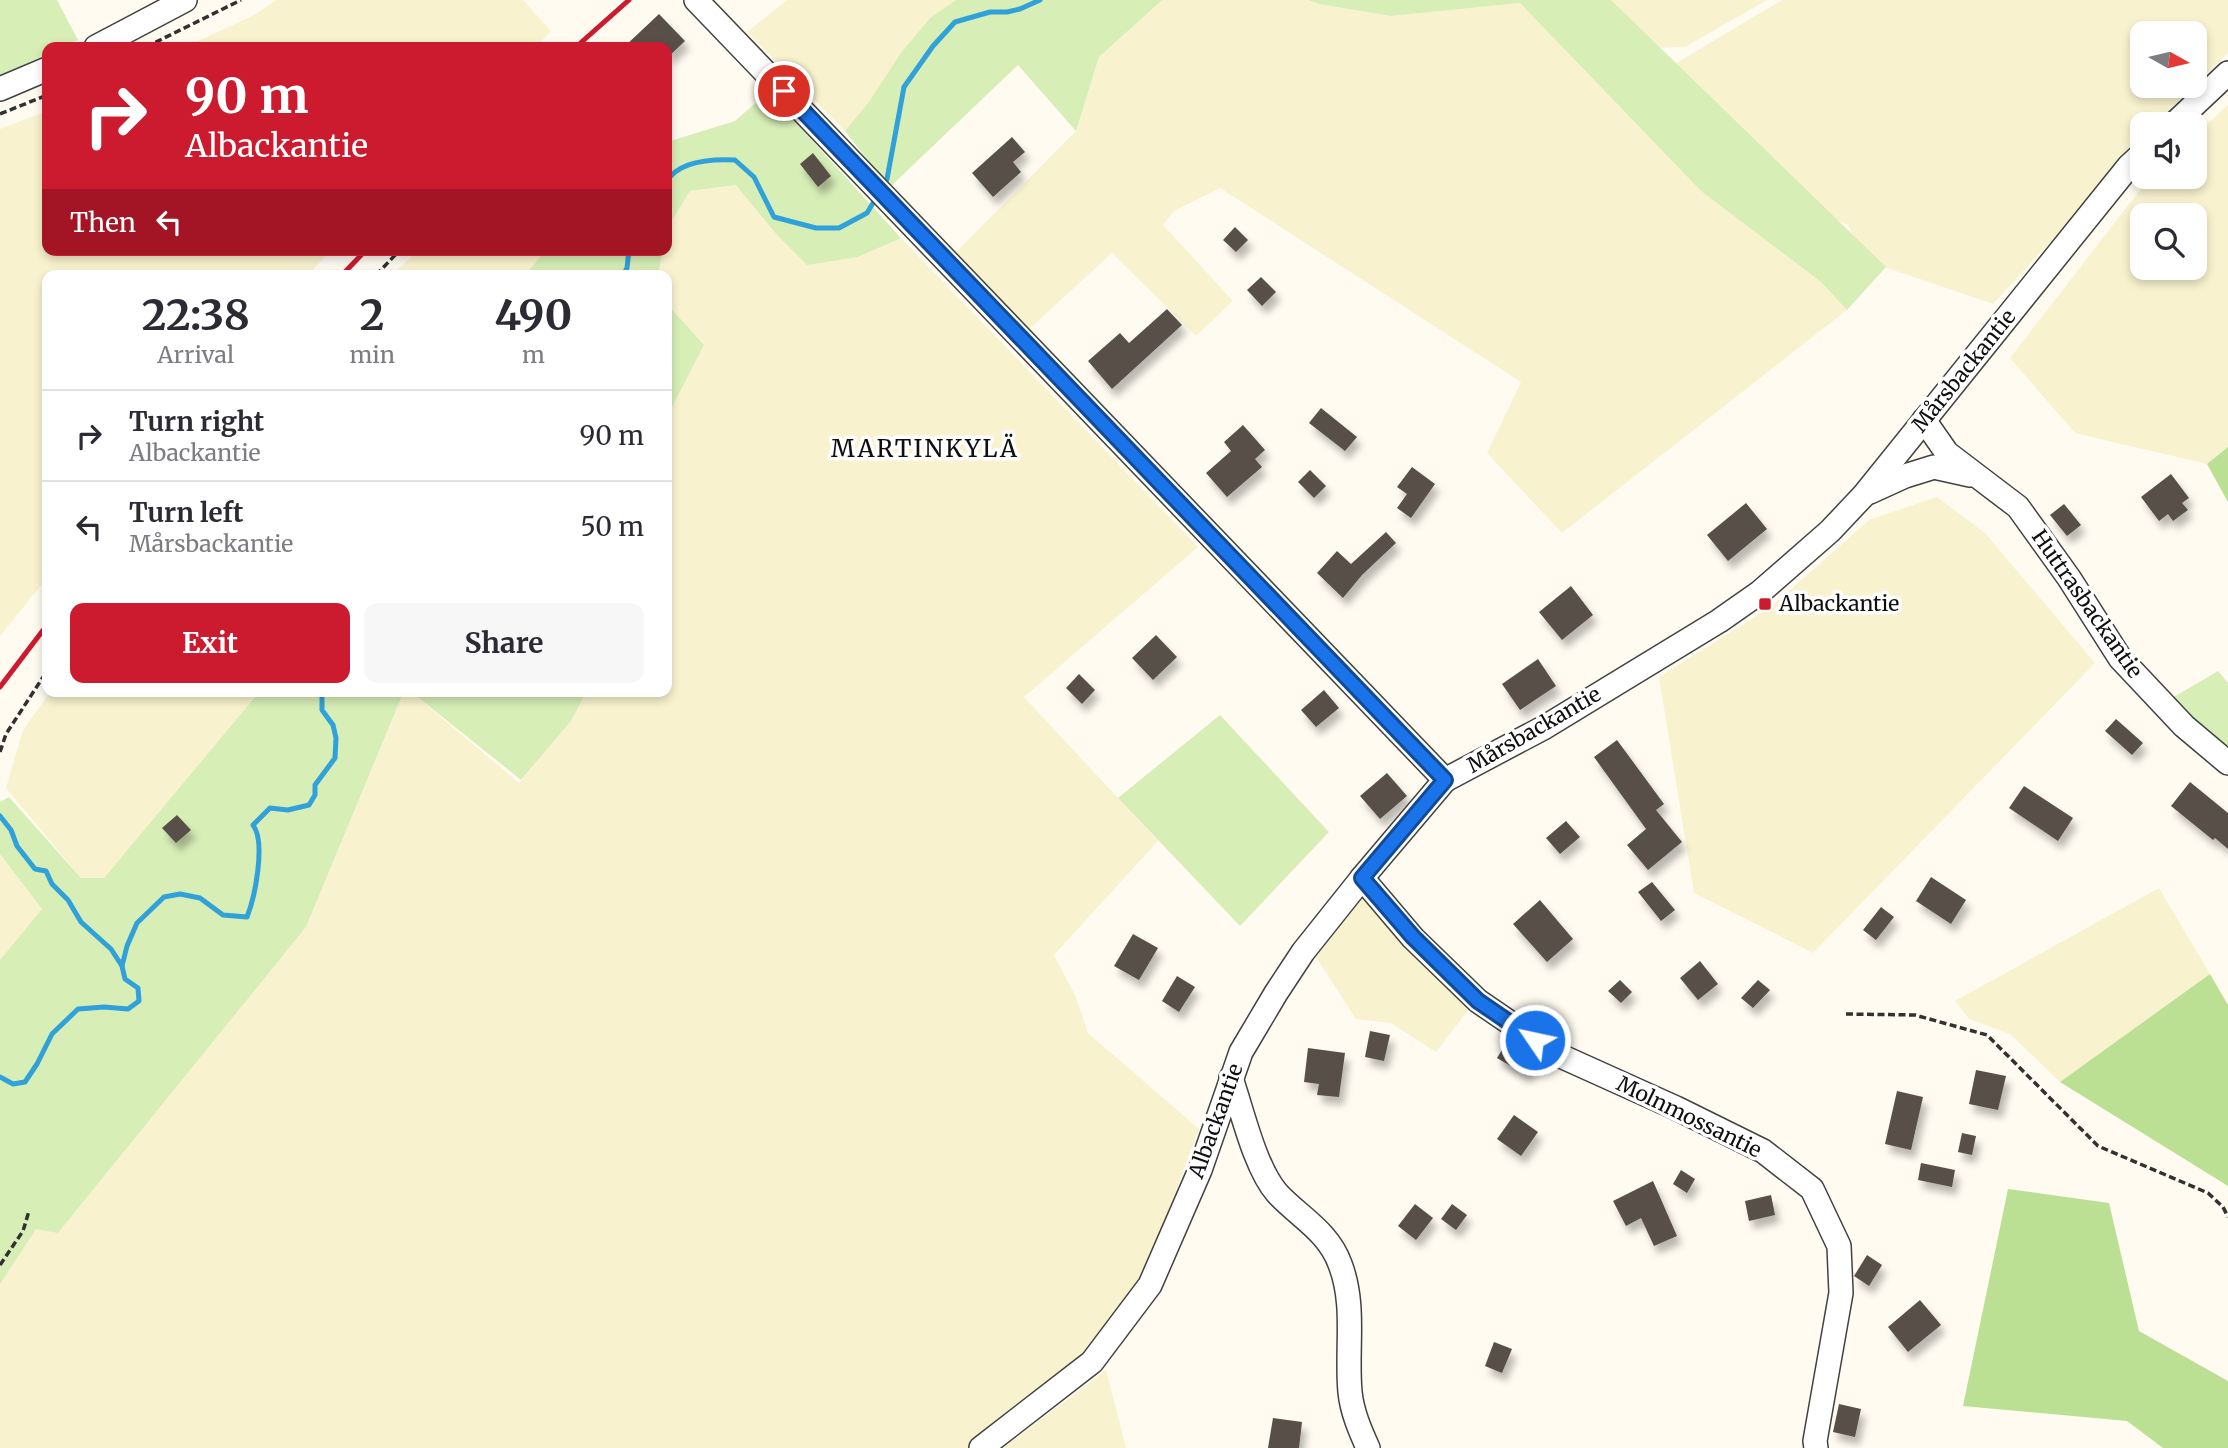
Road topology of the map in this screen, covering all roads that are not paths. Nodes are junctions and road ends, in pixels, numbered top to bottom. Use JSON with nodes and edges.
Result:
{"nodes":[{"id":1,"x":185,"y":0,"type":"edge"},
{"id":2,"x":696,"y":0,"type":"edge"},
{"id":3,"x":105,"y":42,"type":"edge"},
{"id":4,"x":42,"y":71,"type":"edge"},
{"id":5,"x":2228,"y":73,"type":"edge"},
{"id":6,"x":0,"y":89,"type":"edge"},
{"id":7,"x":2187,"y":112,"type":"edge"},
{"id":8,"x":2130,"y":165,"type":"edge"},
{"id":9,"x":1924,"y":420,"type":"junction"},
{"id":10,"x":1976,"y":477,"type":"junction"},
{"id":11,"x":1864,"y":495,"type":"junction"},
{"id":12,"x":2228,"y":762,"type":"edge"},
{"id":13,"x":1445,"y":780,"type":"junction"},
{"id":14,"x":1362,"y":878,"type":"junction"},
{"id":15,"x":1231,"y":1078,"type":"junction"},
{"id":16,"x":981,"y":1448,"type":"edge"},
{"id":17,"x":1368,"y":1448,"type":"edge"},
{"id":18,"x":1816,"y":1448,"type":"edge"}],
"edges":[{"from":1,"to":3,"type":"street"},
{"from":2,"to":13,"type":"street","name":"Mårsbackantie"},
{"from":4,"to":6,"type":"street"},
{"from":5,"to":7,"type":"street"},
{"from":8,"to":9,"type":"street","name":"Mårsbackantie"},
{"from":9,"to":10,"type":"street","name":"Huttrasbackantie"},
{"from":9,"to":11,"type":"street","name":"Mårsbackantie"},
{"from":10,"to":11,"type":"street","name":"Huttrasbackantie"},
{"from":10,"to":12,"type":"street","name":"Huttrasbackantie"},
{"from":11,"to":13,"type":"street","name":"Mårsbackantie"},
{"from":13,"to":14,"type":"street","name":"Albackantie"},
{"from":14,"to":15,"type":"street","name":"Albackantie"},
{"from":14,"to":18,"type":"street","name":"Molnmossantie"},
{"from":15,"to":16,"type":"street","name":"Albackantie"},
{"from":15,"to":17,"type":"street"}]}
